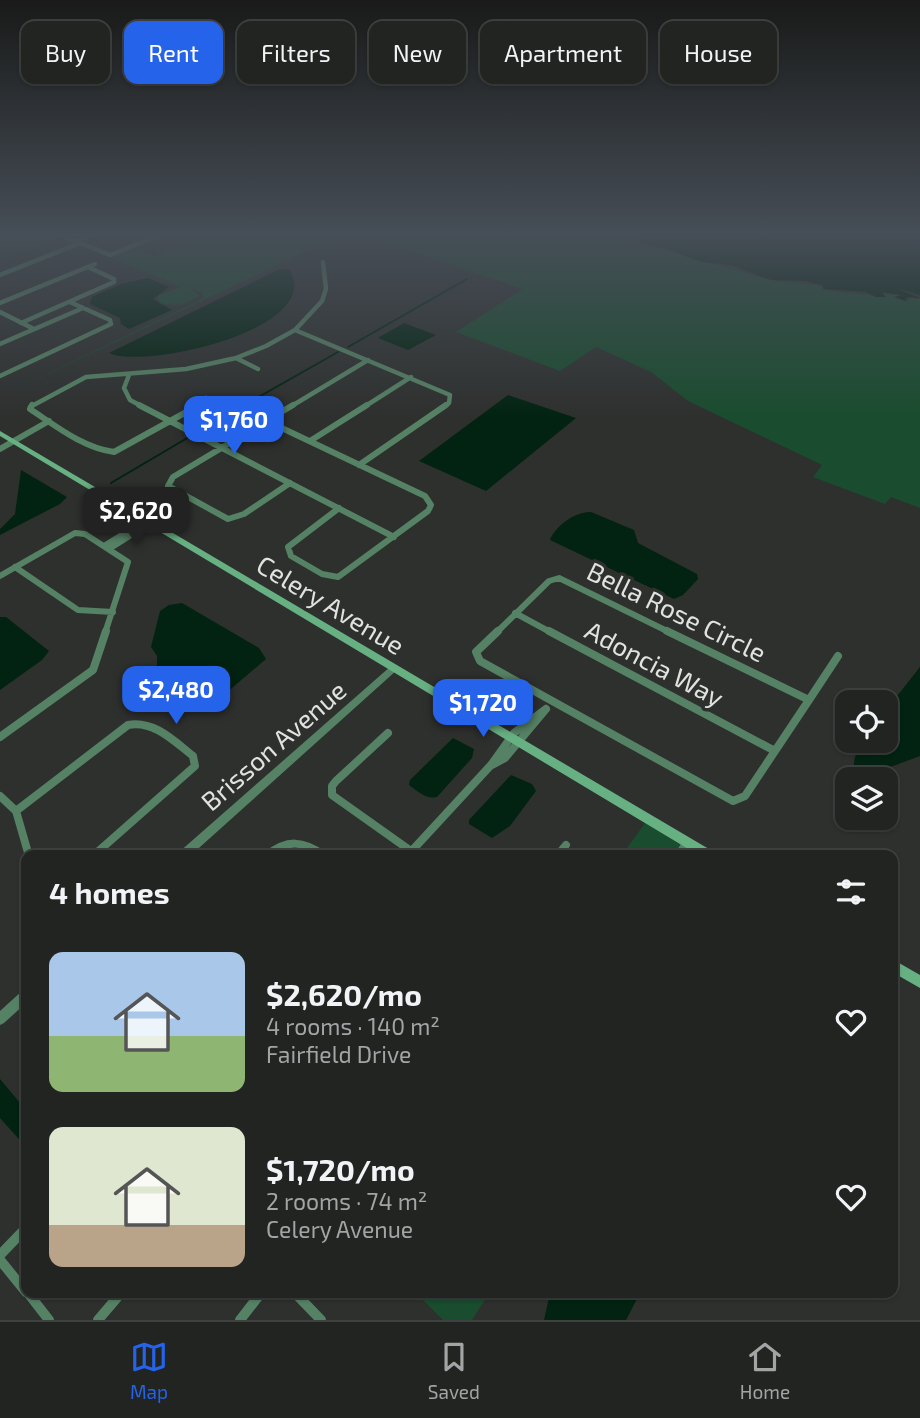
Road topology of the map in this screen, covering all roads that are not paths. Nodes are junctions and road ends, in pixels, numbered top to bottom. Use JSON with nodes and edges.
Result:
{"nodes":[{"id":1,"x":18,"y":296,"type":"edge"},
{"id":2,"x":84,"y":296,"type":"edge"},
{"id":3,"x":324,"y":296,"type":"edge"},
{"id":4,"x":70,"y":302,"type":"junction"},
{"id":5,"x":0,"y":303,"type":"edge"},
{"id":6,"x":83,"y":308,"type":"junction"},
{"id":7,"x":0,"y":312,"type":"edge"},
{"id":8,"x":21,"y":323,"type":"junction"},
{"id":9,"x":34,"y":329,"type":"junction"},
{"id":10,"x":295,"y":330,"type":"junction"},
{"id":11,"x":0,"y":344,"type":"edge"},
{"id":12,"x":236,"y":358,"type":"junction"},
{"id":13,"x":368,"y":360,"type":"junction"},
{"id":14,"x":258,"y":369,"type":"dead end"},
{"id":15,"x":129,"y":375,"type":"junction"},
{"id":16,"x":0,"y":376,"type":"edge"},
{"id":17,"x":411,"y":377,"type":"junction"},
{"id":18,"x":206,"y":398,"type":"dead end"},
{"id":19,"x":267,"y":421,"type":"junction"},
{"id":20,"x":171,"y":422,"type":"junction"},
{"id":21,"x":52,"y":423,"type":"junction"},
{"id":22,"x":0,"y":433,"type":"edge"},
{"id":23,"x":17,"y":440,"type":"junction"},
{"id":24,"x":310,"y":442,"type":"junction"},
{"id":25,"x":221,"y":448,"type":"junction"},
{"id":26,"x":0,"y":449,"type":"edge"},
{"id":27,"x":359,"y":465,"type":"junction"},
{"id":28,"x":290,"y":483,"type":"junction"},
{"id":29,"x":339,"y":508,"type":"junction"},
{"id":30,"x":147,"y":522,"type":"junction"},
{"id":31,"x":394,"y":537,"type":"junction"},
{"id":32,"x":106,"y":547,"type":"junction"},
{"id":33,"x":15,"y":567,"type":"junction"},
{"id":34,"x":0,"y":576,"type":"edge"},
{"id":35,"x":113,"y":612,"type":"junction"},
{"id":36,"x":514,"y":613,"type":"junction"},
{"id":37,"x":838,"y":656,"type":"dead end"},
{"id":38,"x":394,"y":668,"type":"junction"},
{"id":39,"x":809,"y":700,"type":"junction"},
{"id":40,"x":552,"y":702,"type":"junction"},
{"id":41,"x":388,"y":733,"type":"dead end"},
{"id":42,"x":0,"y":737,"type":"edge"},
{"id":43,"x":516,"y":740,"type":"junction"},
{"id":44,"x":775,"y":751,"type":"junction"},
{"id":45,"x":0,"y":796,"type":"edge"},
{"id":46,"x":16,"y":811,"type":"junction"},
{"id":47,"x":687,"y":842,"type":"junction"},
{"id":48,"x":566,"y":845,"type":"dead end"},
{"id":49,"x":27,"y":850,"type":"edge"},
{"id":50,"x":100,"y":850,"type":"edge"},
{"id":51,"x":188,"y":850,"type":"edge"},
{"id":52,"x":272,"y":850,"type":"edge"},
{"id":53,"x":316,"y":850,"type":"edge"},
{"id":54,"x":407,"y":850,"type":"edge"},
{"id":55,"x":416,"y":850,"type":"edge"},
{"id":56,"x":562,"y":850,"type":"edge"},
{"id":57,"x":682,"y":850,"type":"edge"},
{"id":58,"x":700,"y":850,"type":"edge"},
{"id":59,"x":898,"y":969,"type":"edge"},
{"id":60,"x":920,"y":982,"type":"edge"},
{"id":61,"x":21,"y":1000,"type":"edge"},
{"id":62,"x":0,"y":1019,"type":"edge"},
{"id":63,"x":21,"y":1234,"type":"edge"},
{"id":64,"x":0,"y":1258,"type":"edge"},
{"id":65,"x":21,"y":1284,"type":"edge"},
{"id":66,"x":32,"y":1298,"type":"edge"},
{"id":67,"x":117,"y":1298,"type":"edge"},
{"id":68,"x":257,"y":1298,"type":"edge"},
{"id":69,"x":300,"y":1298,"type":"edge"},
{"id":70,"x":49,"y":1320,"type":"edge"},
{"id":71,"x":98,"y":1320,"type":"edge"},
{"id":72,"x":240,"y":1320,"type":"edge"},
{"id":73,"x":321,"y":1320,"type":"edge"}],
"edges":[{"from":1,"to":5,"type":"street"},
{"from":2,"to":4,"type":"street"},
{"from":3,"to":10,"type":"street"},
{"from":4,"to":6,"type":"street"},
{"from":4,"to":8,"type":"street"},
{"from":6,"to":9,"type":"street"},
{"from":6,"to":16,"type":"street"},
{"from":7,"to":8,"type":"street"},
{"from":8,"to":9,"type":"street"},
{"from":9,"to":11,"type":"street"},
{"from":10,"to":12,"type":"street"},
{"from":10,"to":13,"type":"street"},
{"from":12,"to":14,"type":"street"},
{"from":12,"to":15,"type":"street"},
{"from":13,"to":17,"type":"street"},
{"from":13,"to":19,"type":"street"},
{"from":15,"to":20,"type":"street"},
{"from":15,"to":21,"type":"street"},
{"from":17,"to":24,"type":"street"},
{"from":17,"to":27,"type":"street"},
{"from":18,"to":20,"type":"street"},
{"from":19,"to":24,"type":"street"},
{"from":19,"to":25,"type":"street"},
{"from":20,"to":21,"type":"street"},
{"from":20,"to":25,"type":"street"},
{"from":21,"to":23,"type":"street"},
{"from":22,"to":23,"type":"main road","name":"Celery Avenue"},
{"from":23,"to":26,"type":"street"},
{"from":23,"to":30,"type":"main road","name":"Celery Avenue"},
{"from":24,"to":27,"type":"street"},
{"from":25,"to":28,"type":"street"},
{"from":25,"to":28,"type":"street"},
{"from":27,"to":31,"type":"street"},
{"from":28,"to":29,"type":"street"},
{"from":29,"to":31,"type":"street"},
{"from":29,"to":31,"type":"street"},
{"from":30,"to":32,"type":"street"},
{"from":30,"to":38,"type":"main road","name":"Celery Avenue"},
{"from":32,"to":33,"type":"street"},
{"from":32,"to":35,"type":"street"},
{"from":33,"to":34,"type":"street"},
{"from":33,"to":35,"type":"street"},
{"from":35,"to":42,"type":"street"},
{"from":36,"to":39,"type":"street","name":"Bella Rose Circle"},
{"from":36,"to":40,"type":"street","name":"Bella Rose Circle"},
{"from":36,"to":44,"type":"street","name":"Adoncia Way"},
{"from":37,"to":39,"type":"street","name":"Bella Rose Circle"},
{"from":38,"to":43,"type":"main road","name":"Celery Avenue"},
{"from":38,"to":51,"type":"street","name":"Brisson Avenue"},
{"from":39,"to":44,"type":"street","name":"Bella Rose Circle"},
{"from":40,"to":43,"type":"street"},
{"from":40,"to":44,"type":"street","name":"Bella Rose Circle"},
{"from":41,"to":54,"type":"street"},
{"from":43,"to":47,"type":"main road","name":"Celery Avenue"},
{"from":43,"to":55,"type":"street"},
{"from":45,"to":46,"type":"street"},
{"from":46,"to":49,"type":"street"},
{"from":46,"to":50,"type":"street"},
{"from":47,"to":57,"type":"street"},
{"from":47,"to":58,"type":"main road","name":"Celery Avenue"},
{"from":48,"to":56,"type":"street"},
{"from":52,"to":53,"type":"street"},
{"from":59,"to":60,"type":"main road"},
{"from":61,"to":62,"type":"street"},
{"from":63,"to":64,"type":"street"},
{"from":64,"to":65,"type":"street"},
{"from":66,"to":70,"type":"street"},
{"from":67,"to":71,"type":"street"},
{"from":68,"to":72,"type":"street"},
{"from":69,"to":73,"type":"street"}]}
